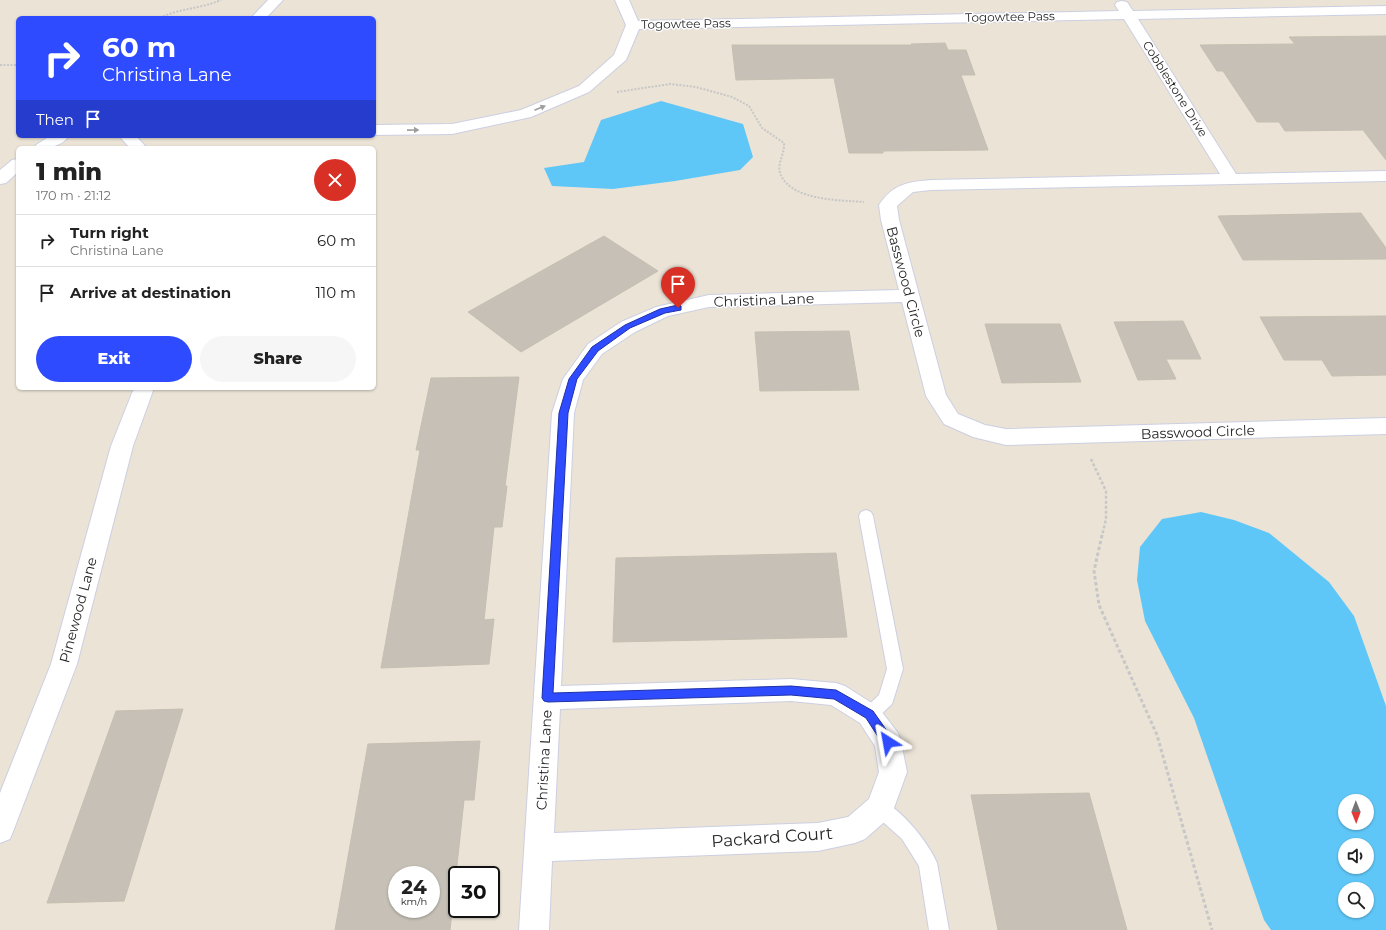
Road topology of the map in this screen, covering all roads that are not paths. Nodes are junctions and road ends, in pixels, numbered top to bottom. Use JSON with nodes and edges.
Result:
{"nodes":[{"id":1,"x":276,"y":0,"type":"edge"},
{"id":2,"x":622,"y":0,"type":"edge"},
{"id":3,"x":1119,"y":0,"type":"edge"},
{"id":4,"x":1386,"y":10,"type":"edge"},
{"id":5,"x":1128,"y":15,"type":"junction"},
{"id":6,"x":260,"y":16,"type":"edge"},
{"id":7,"x":633,"y":25,"type":"junction"},
{"id":8,"x":376,"y":130,"type":"edge"},
{"id":9,"x":58,"y":138,"type":"edge"},
{"id":10,"x":130,"y":138,"type":"edge"},
{"id":11,"x":45,"y":146,"type":"edge"},
{"id":12,"x":136,"y":146,"type":"edge"},
{"id":13,"x":16,"y":166,"type":"edge"},
{"id":14,"x":1386,"y":176,"type":"edge"},
{"id":15,"x":0,"y":179,"type":"edge"},
{"id":16,"x":1231,"y":179,"type":"junction"},
{"id":17,"x":910,"y":296,"type":"junction"},
{"id":18,"x":143,"y":390,"type":"edge"},
{"id":19,"x":1386,"y":426,"type":"edge"},
{"id":20,"x":866,"y":516,"type":"dead end"},
{"id":21,"x":548,"y":698,"type":"junction"},
{"id":22,"x":869,"y":715,"type":"junction"},
{"id":23,"x":880,"y":808,"type":"junction"},
{"id":24,"x":0,"y":829,"type":"edge"},
{"id":25,"x":539,"y":848,"type":"junction"},
{"id":26,"x":534,"y":930,"type":"edge"},
{"id":27,"x":939,"y":930,"type":"edge"}],
"edges":[{"from":1,"to":6,"type":"street"},
{"from":2,"to":7,"type":"street"},
{"from":3,"to":5,"type":"street","name":"Cobblestone Drive"},
{"from":4,"to":5,"type":"street","name":"Togowtee Pass"},
{"from":5,"to":7,"type":"street","name":"Togowtee Pass"},
{"from":5,"to":16,"type":"street","name":"Cobblestone Drive"},
{"from":8,"to":7,"type":"street","one_way":true},
{"from":9,"to":11,"type":"street"},
{"from":10,"to":12,"type":"street"},
{"from":13,"to":15,"type":"street"},
{"from":14,"to":16,"type":"street"},
{"from":16,"to":17,"type":"street","name":"Basswood Circle"},
{"from":17,"to":19,"type":"street","name":"Basswood Circle"},
{"from":17,"to":21,"type":"street","name":"Christina Lane"},
{"from":18,"to":24,"type":"street","name":"Pinewood Lane"},
{"from":20,"to":22,"type":"lane"},
{"from":21,"to":22,"type":"street"},
{"from":21,"to":25,"type":"street","name":"Christina Lane"},
{"from":22,"to":23,"type":"street"},
{"from":23,"to":25,"type":"street","name":"Packard Court"},
{"from":23,"to":27,"type":"lane"},
{"from":25,"to":26,"type":"street","name":"Christina Lane"}]}
